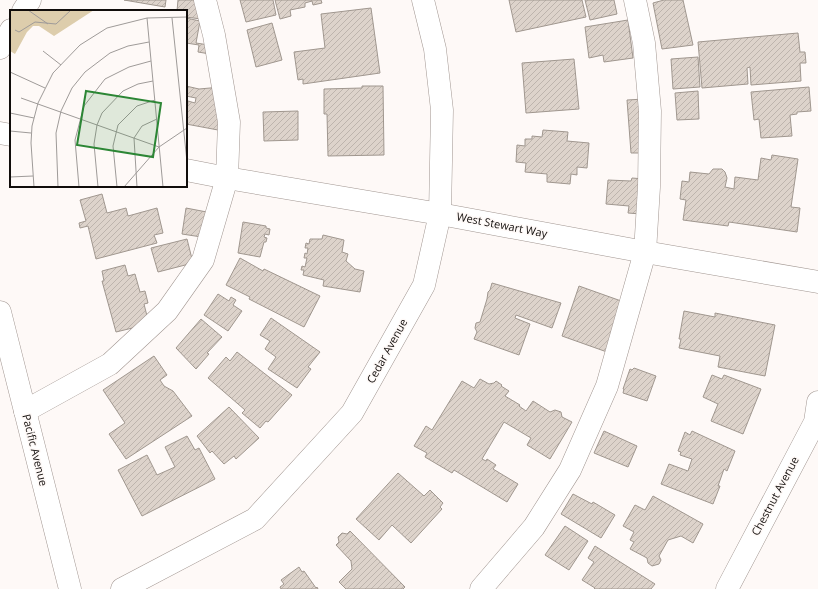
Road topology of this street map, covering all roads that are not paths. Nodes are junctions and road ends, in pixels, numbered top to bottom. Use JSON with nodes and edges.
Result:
{"nodes":[{"id":1,"x":30,"y":0,"type":"edge"},
{"id":2,"x":205,"y":0,"type":"edge"},
{"id":3,"x":423,"y":0,"type":"edge"},
{"id":4,"x":635,"y":0,"type":"edge"},
{"id":5,"x":24,"y":10,"type":"edge"},
{"id":6,"x":10,"y":32,"type":"edge"},
{"id":7,"x":0,"y":48,"type":"edge"},
{"id":8,"x":0,"y":133,"type":"edge"},
{"id":9,"x":10,"y":135,"type":"edge"},
{"id":10,"x":187,"y":170,"type":"edge"},
{"id":11,"x":227,"y":178,"type":"junction"},
{"id":12,"x":440,"y":214,"type":"junction"},
{"id":13,"x":645,"y":252,"type":"junction"},
{"id":14,"x":818,"y":282,"type":"edge"},
{"id":15,"x":0,"y":312,"type":"edge"},
{"id":16,"x":818,"y":402,"type":"edge"},
{"id":17,"x":25,"y":411,"type":"junction"},
{"id":18,"x":70,"y":589,"type":"edge"},
{"id":19,"x":122,"y":589,"type":"edge"},
{"id":20,"x":481,"y":589,"type":"edge"},
{"id":21,"x":727,"y":589,"type":"edge"}],
"edges":[{"from":1,"to":5,"type":"street"},
{"from":2,"to":11,"type":"street"},
{"from":3,"to":12,"type":"street","name":"Cedar Avenue"},
{"from":4,"to":13,"type":"street"},
{"from":6,"to":7,"type":"street"},
{"from":8,"to":9,"type":"street"},
{"from":10,"to":11,"type":"street","name":"West Stewart Way"},
{"from":11,"to":12,"type":"street","name":"West Stewart Way"},
{"from":11,"to":17,"type":"street"},
{"from":12,"to":13,"type":"street","name":"West Stewart Way"},
{"from":12,"to":19,"type":"street","name":"Cedar Avenue"},
{"from":13,"to":14,"type":"street","name":"West Stewart Way"},
{"from":13,"to":20,"type":"street"},
{"from":15,"to":17,"type":"street","name":"Pacific Avenue"},
{"from":16,"to":21,"type":"street","name":"Chestnut Avenue"},
{"from":17,"to":18,"type":"street","name":"Pacific Avenue"}]}
